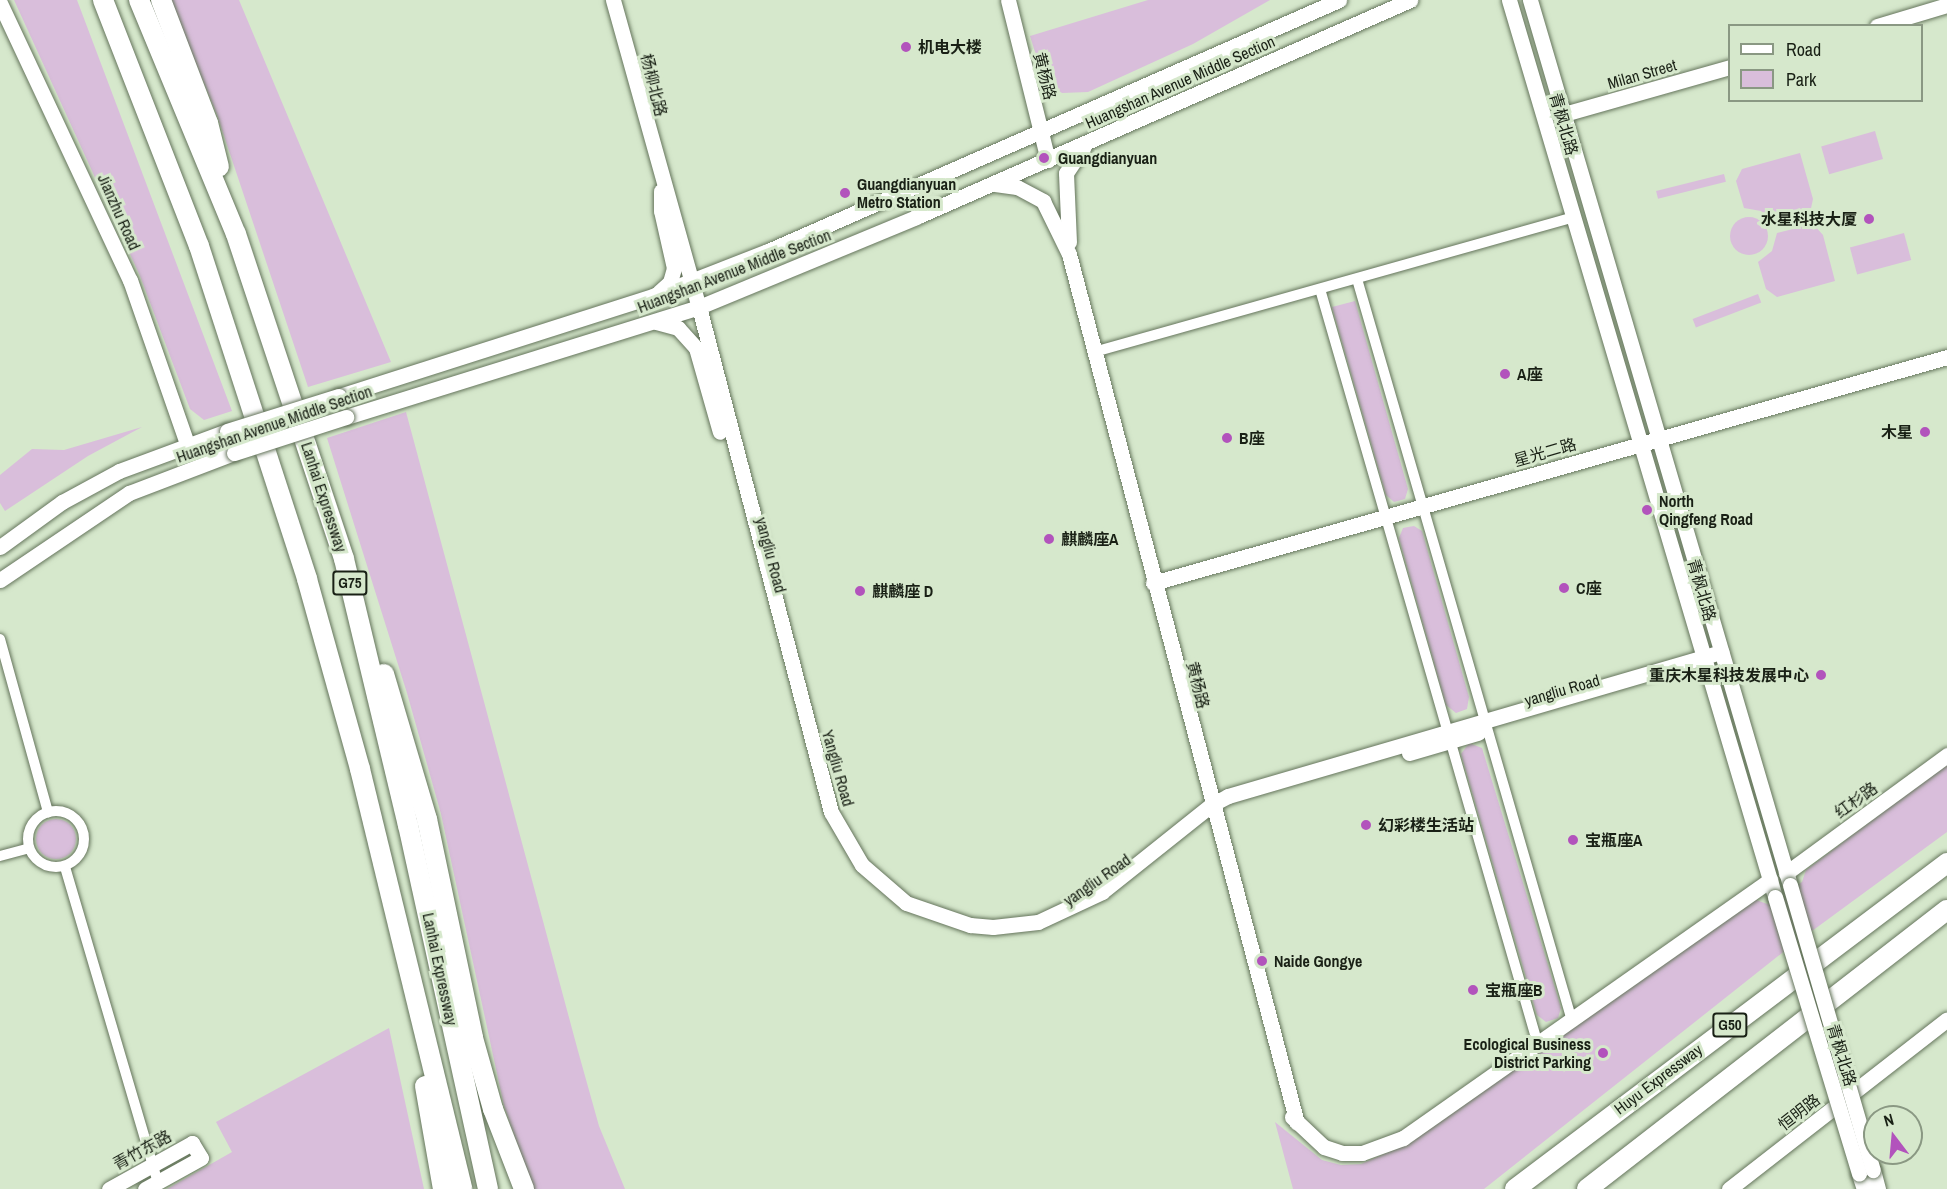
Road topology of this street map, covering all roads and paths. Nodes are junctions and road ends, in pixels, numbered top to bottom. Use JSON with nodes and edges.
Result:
{"nodes":[{"id":1,"x":103,"y":0,"type":"edge"},
{"id":2,"x":139,"y":0,"type":"edge"},
{"id":3,"x":160,"y":0,"type":"edge"},
{"id":4,"x":614,"y":0,"type":"edge"},
{"id":5,"x":1008,"y":0,"type":"edge"},
{"id":6,"x":1339,"y":0,"type":"edge"},
{"id":7,"x":1410,"y":0,"type":"edge"},
{"id":8,"x":1509,"y":0,"type":"edge"},
{"id":9,"x":1530,"y":0,"type":"edge"},
{"id":10,"x":0,"y":3,"type":"edge"},
{"id":11,"x":1947,"y":5,"type":"edge"},
{"id":12,"x":1884,"y":24,"type":"edge"},
{"id":13,"x":1728,"y":69,"type":"edge"},
{"id":14,"x":1564,"y":114,"type":"junction"},
{"id":15,"x":1040,"y":129,"type":"junction"},
{"id":16,"x":1090,"y":141,"type":"junction"},
{"id":17,"x":1048,"y":160,"type":"junction"},
{"id":18,"x":661,"y":179,"type":"junction"},
{"id":19,"x":993,"y":184,"type":"junction"},
{"id":20,"x":1573,"y":217,"type":"junction"},
{"id":21,"x":236,"y":234,"type":"junction"},
{"id":22,"x":1069,"y":254,"type":"junction"},
{"id":23,"x":1357,"y":279,"type":"junction"},
{"id":24,"x":692,"y":281,"type":"junction"},
{"id":25,"x":1320,"y":289,"type":"junction"},
{"id":26,"x":655,"y":295,"type":"junction"},
{"id":27,"x":699,"y":307,"type":"junction"},
{"id":28,"x":656,"y":322,"type":"junction"},
{"id":29,"x":1094,"y":352,"type":"junction"},
{"id":30,"x":1947,"y":357,"type":"edge"},
{"id":31,"x":1659,"y":439,"type":"junction"},
{"id":32,"x":187,"y":444,"type":"junction"},
{"id":33,"x":1640,"y":444,"type":"junction"},
{"id":34,"x":1421,"y":506,"type":"junction"},
{"id":35,"x":1386,"y":516,"type":"junction"},
{"id":36,"x":0,"y":547,"type":"edge"},
{"id":37,"x":344,"y":559,"type":"junction"},
{"id":38,"x":0,"y":580,"type":"edge"},
{"id":39,"x":1153,"y":583,"type":"junction"},
{"id":40,"x":0,"y":639,"type":"edge"},
{"id":41,"x":1722,"y":657,"type":"junction"},
{"id":42,"x":1704,"y":662,"type":"junction"},
{"id":43,"x":1485,"y":726,"type":"junction"},
{"id":44,"x":1449,"y":736,"type":"junction"},
{"id":45,"x":1947,"y":755,"type":"edge"},
{"id":46,"x":48,"y":812,"type":"junction"},
{"id":47,"x":1212,"y":812,"type":"junction"},
{"id":48,"x":29,"y":848,"type":"junction"},
{"id":49,"x":0,"y":856,"type":"edge"},
{"id":50,"x":1947,"y":863,"type":"edge"},
{"id":51,"x":65,"y":867,"type":"junction"},
{"id":52,"x":1788,"y":879,"type":"junction"},
{"id":53,"x":1770,"y":880,"type":"junction"},
{"id":54,"x":1947,"y":910,"type":"edge"},
{"id":55,"x":399,"y":926,"type":"junction"},
{"id":56,"x":1947,"y":1019,"type":"edge"},
{"id":57,"x":1572,"y":1021,"type":"junction"},
{"id":58,"x":1538,"y":1045,"type":"junction"},
{"id":59,"x":152,"y":1165,"type":"junction"},
{"id":60,"x":1866,"y":1172,"type":"junction"},
{"id":61,"x":151,"y":1185,"type":"edge"},
{"id":62,"x":109,"y":1189,"type":"edge"},
{"id":63,"x":443,"y":1189,"type":"edge"},
{"id":64,"x":462,"y":1189,"type":"edge"},
{"id":65,"x":488,"y":1189,"type":"edge"},
{"id":66,"x":524,"y":1189,"type":"edge"},
{"id":67,"x":1515,"y":1189,"type":"edge"},
{"id":68,"x":1587,"y":1189,"type":"edge"},
{"id":69,"x":1729,"y":1189,"type":"edge"},
{"id":70,"x":1864,"y":1189,"type":"edge"},
{"id":71,"x":1878,"y":1189,"type":"edge"}],
"edges":[{"from":1,"to":55,"type":"highway","name":"Lanhai Expressway","number":"G75"},
{"from":2,"to":21,"type":"highway","name":"Lanhai Expressway","number":"G75"},
{"from":3,"to":21,"type":"highway"},
{"from":4,"to":18,"type":"street","name":"杨柳北路"},
{"from":5,"to":15,"type":"street","name":"黄杨路"},
{"from":6,"to":15,"type":"street","name":"Huangshan Avenue Middle Section"},
{"from":7,"to":16,"type":"street","name":"Huangshan Avenue Middle Section"},
{"from":8,"to":20,"type":"street","name":"青枫北路"},
{"from":9,"to":14,"type":"street","name":"青枫北路"},
{"from":10,"to":32,"type":"street","name":"Jianzhu Road"},
{"from":11,"to":12,"type":"street"},
{"from":13,"to":14,"type":"street","name":"Milan Street"},
{"from":14,"to":31,"type":"street","name":"青枫北路"},
{"from":15,"to":17,"type":"street","name":"黄杨路"},
{"from":15,"to":24,"type":"street","name":"Huangshan Avenue Middle Section"},
{"from":16,"to":17,"type":"street","name":"Huangshan Avenue Middle Section"},
{"from":16,"to":22,"type":"street"},
{"from":17,"to":19,"type":"street","name":"Huangshan Avenue Middle Section"},
{"from":18,"to":24,"type":"street","name":"Yangliu Road"},
{"from":18,"to":26,"type":"street"},
{"from":19,"to":22,"type":"street"},
{"from":19,"to":27,"type":"street","name":"Huangshan Avenue Middle Section"},
{"from":20,"to":23,"type":"street"},
{"from":20,"to":33,"type":"street","name":"青枫北路"},
{"from":21,"to":37,"type":"highway","name":"Lanhai Expressway","number":"G75"},
{"from":22,"to":29,"type":"street","name":"黄杨路"},
{"from":23,"to":25,"type":"street"},
{"from":23,"to":34,"type":"street"},
{"from":24,"to":26,"type":"street","name":"Huangshan Avenue Middle Section"},
{"from":24,"to":27,"type":"street","name":"Yangliu Road"},
{"from":25,"to":29,"type":"street"},
{"from":25,"to":35,"type":"street"},
{"from":26,"to":32,"type":"street","name":"Huangshan Avenue Middle Section","bridge":true},
{"from":27,"to":28,"type":"street","name":"Huangshan Avenue Middle Section"},
{"from":27,"to":47,"type":"street","name":"Yangliu Road"},
{"from":28,"to":38,"type":"street","name":"Huangshan Avenue Middle Section","bridge":true},
{"from":28,"to":47,"type":"street","name":"yangliu Road"},
{"from":29,"to":39,"type":"street","name":"黄杨路"},
{"from":30,"to":31,"type":"street","name":"星光二路"},
{"from":31,"to":33,"type":"street","name":"星光二路"},
{"from":31,"to":41,"type":"street","name":"青枫北路"},
{"from":32,"to":36,"type":"street","name":"Huangshan Avenue Middle Section"},
{"from":33,"to":34,"type":"street","name":"星光二路"},
{"from":33,"to":42,"type":"street","name":"青枫北路"},
{"from":34,"to":35,"type":"street","name":"星光二路"},
{"from":34,"to":43,"type":"street"},
{"from":35,"to":39,"type":"street","name":"星光二路"},
{"from":35,"to":44,"type":"street"},
{"from":37,"to":65,"type":"highway","name":"Lanhai Expressway","number":"G75"},
{"from":37,"to":66,"type":"highway"},
{"from":39,"to":47,"type":"street","name":"黄杨路"},
{"from":40,"to":46,"type":"street"},
{"from":41,"to":42,"type":"street","name":"yangliu Road"},
{"from":41,"to":52,"type":"street","name":"青枫北路"},
{"from":42,"to":43,"type":"street","name":"yangliu Road"},
{"from":42,"to":53,"type":"street","name":"青枫北路"},
{"from":43,"to":44,"type":"street","name":"yangliu Road"},
{"from":43,"to":57,"type":"street"},
{"from":44,"to":47,"type":"street","name":"yangliu Road"},
{"from":44,"to":58,"type":"street"},
{"from":45,"to":52,"type":"street","name":"红杉路"},
{"from":46,"to":48,"type":"street"},
{"from":46,"to":51,"type":"street"},
{"from":47,"to":58,"type":"street","name":"黄杨路"},
{"from":48,"to":49,"type":"street"},
{"from":48,"to":51,"type":"street"},
{"from":50,"to":67,"type":"highway","name":"Huyu Expressway","number":"G50"},
{"from":51,"to":59,"type":"street"},
{"from":52,"to":60,"type":"street","name":"青枫北路","bridge":true},
{"from":53,"to":57,"type":"street"},
{"from":53,"to":60,"type":"street","name":"青枫北路","bridge":true},
{"from":54,"to":68,"type":"highway","number":"G50"},
{"from":55,"to":63,"type":"highway","number":"G75"},
{"from":55,"to":64,"type":"highway"},
{"from":56,"to":69,"type":"street","name":"恒明路"},
{"from":57,"to":58,"type":"street"},
{"from":59,"to":61,"type":"street"},
{"from":59,"to":61,"type":"street","name":"青竹东路"},
{"from":59,"to":62,"type":"street","name":"青竹东路"},
{"from":60,"to":70,"type":"street","name":"青枫北路"},
{"from":60,"to":71,"type":"street","name":"青枫北路"}]}
